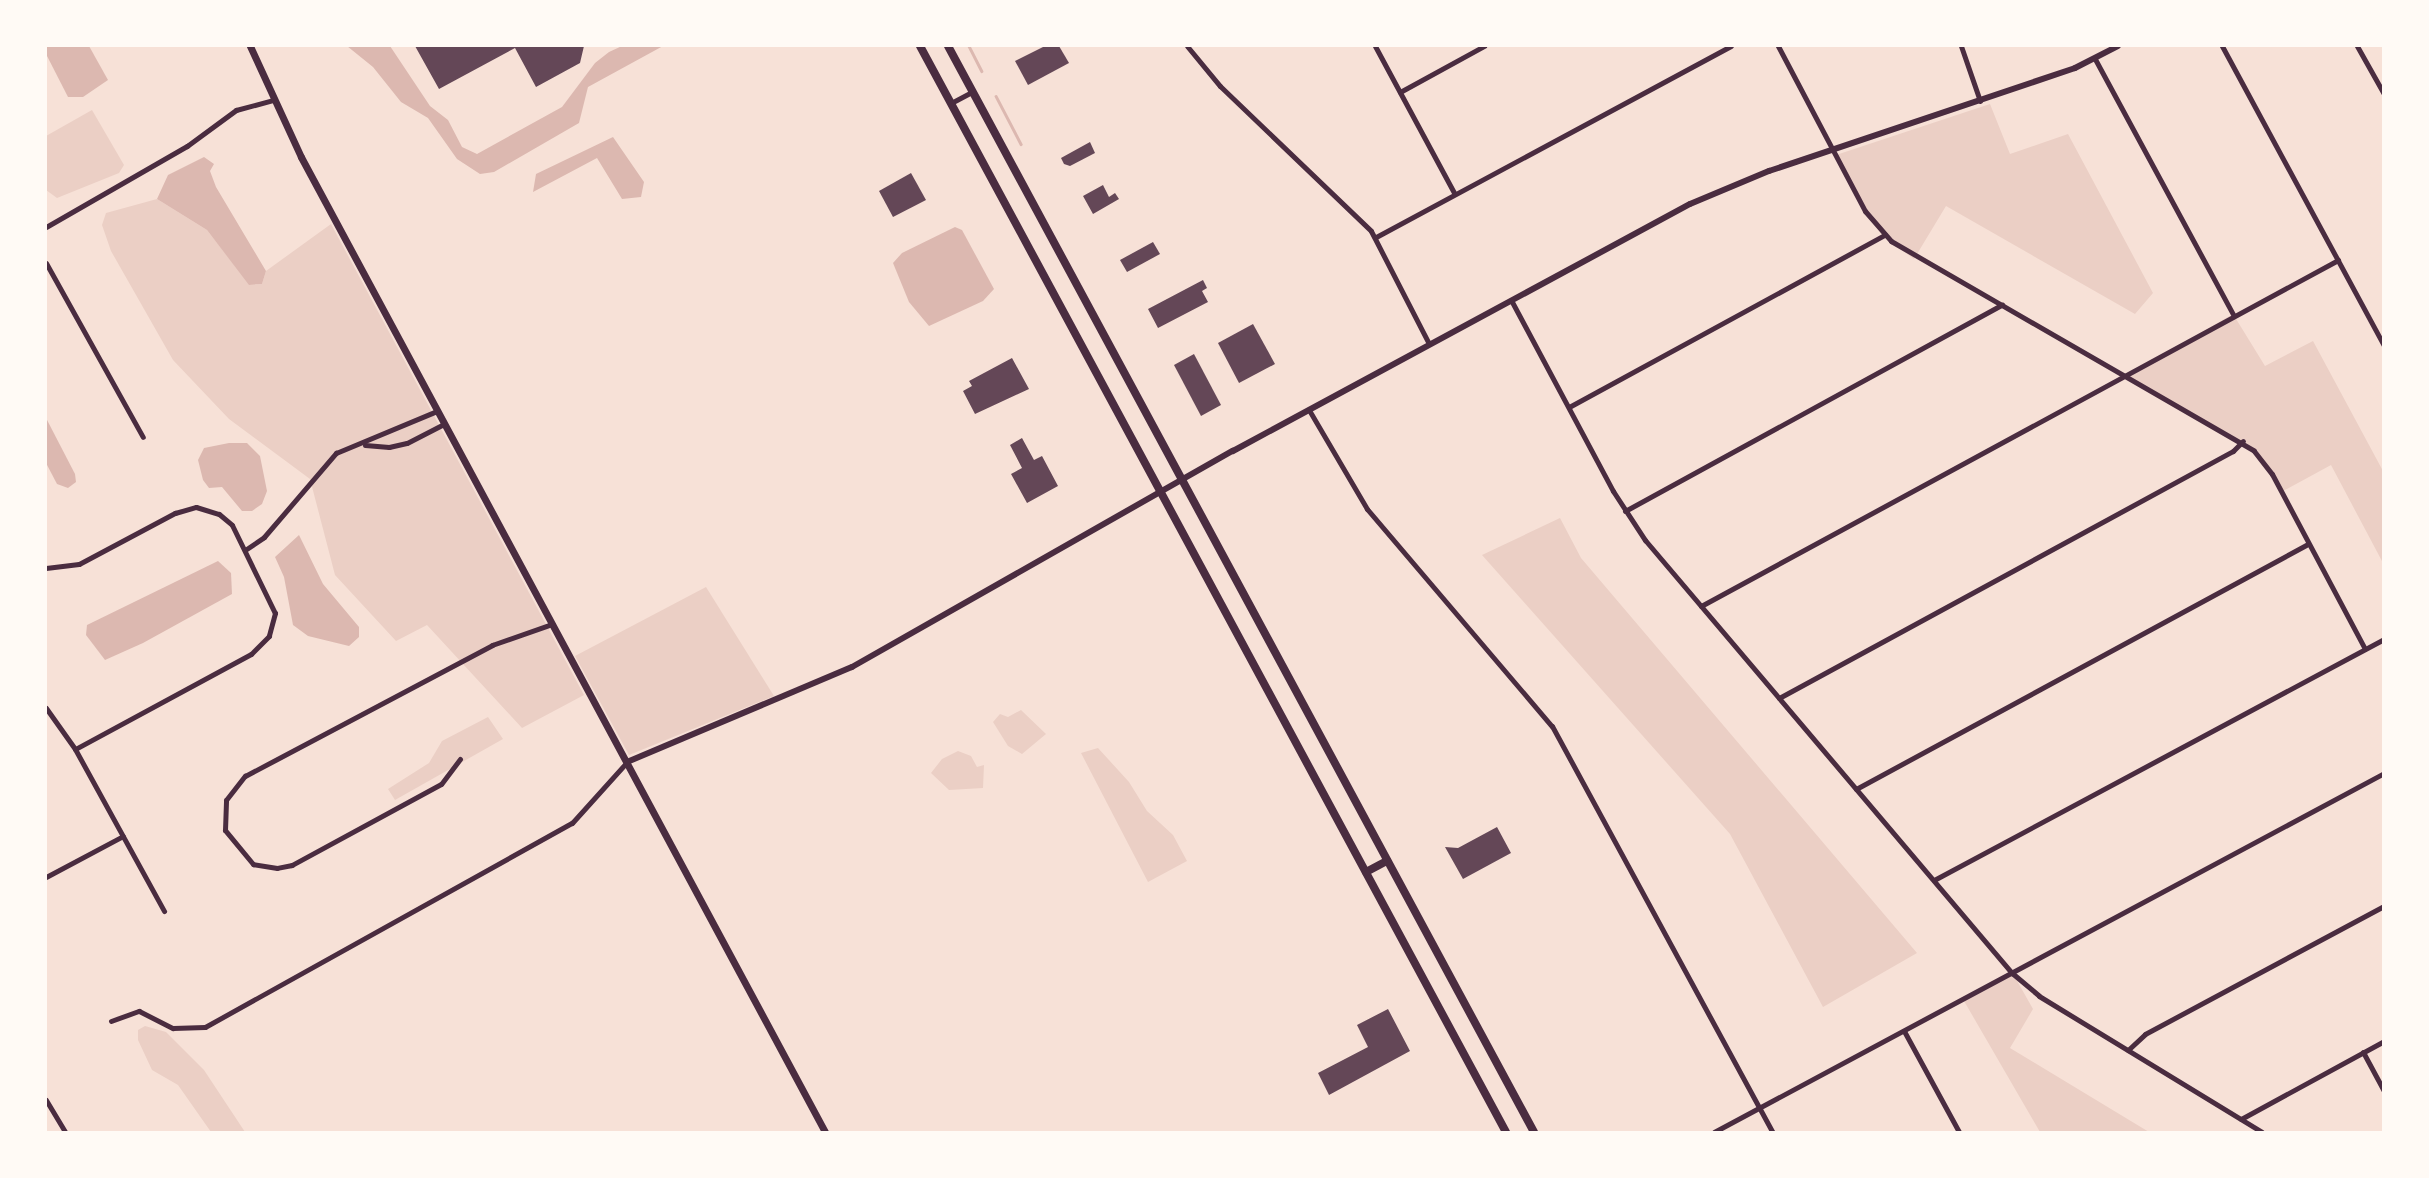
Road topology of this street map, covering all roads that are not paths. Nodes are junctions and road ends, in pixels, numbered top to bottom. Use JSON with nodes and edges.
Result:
{"nodes":[{"id":1,"x":250,"y":46,"type":"edge"},
{"id":2,"x":920,"y":46,"type":"edge"},
{"id":3,"x":948,"y":46,"type":"edge"},
{"id":4,"x":1187,"y":46,"type":"edge"},
{"id":5,"x":1375,"y":46,"type":"edge"},
{"id":6,"x":1484,"y":46,"type":"edge"},
{"id":7,"x":1731,"y":46,"type":"edge"},
{"id":8,"x":1778,"y":46,"type":"edge"},
{"id":9,"x":1961,"y":46,"type":"edge"},
{"id":10,"x":2118,"y":46,"type":"edge"},
{"id":11,"x":2222,"y":46,"type":"edge"},
{"id":12,"x":2357,"y":46,"type":"edge"},
{"id":13,"x":2095,"y":59,"type":"junction"},
{"id":14,"x":972,"y":92,"type":"junction"},
{"id":15,"x":1400,"y":92,"type":"junction"},
{"id":16,"x":2384,"y":94,"type":"edge"},
{"id":17,"x":273,"y":100,"type":"junction"},
{"id":18,"x":1980,"y":101,"type":"junction"},
{"id":19,"x":951,"y":103,"type":"junction"},
{"id":20,"x":1834,"y":150,"type":"junction"},
{"id":21,"x":1454,"y":193,"type":"junction"},
{"id":22,"x":46,"y":227,"type":"edge"},
{"id":23,"x":1885,"y":236,"type":"junction"},
{"id":24,"x":1376,"y":237,"type":"junction"},
{"id":25,"x":2338,"y":260,"type":"junction"},
{"id":26,"x":46,"y":263,"type":"edge"},
{"id":27,"x":1511,"y":300,"type":"junction"},
{"id":28,"x":2002,"y":305,"type":"junction"},
{"id":29,"x":2234,"y":316,"type":"junction"},
{"id":30,"x":1429,"y":344,"type":"junction"},
{"id":31,"x":2384,"y":345,"type":"edge"},
{"id":32,"x":2126,"y":375,"type":"junction"},
{"id":33,"x":1569,"y":407,"type":"junction"},
{"id":34,"x":1309,"y":410,"type":"junction"},
{"id":35,"x":437,"y":411,"type":"junction"},
{"id":36,"x":444,"y":424,"type":"junction"},
{"id":37,"x":143,"y":436,"type":"dead end"},
{"id":38,"x":2243,"y":441,"type":"junction"},
{"id":39,"x":362,"y":444,"type":"junction"},
{"id":40,"x":1182,"y":481,"type":"junction"},
{"id":41,"x":1161,"y":493,"type":"junction"},
{"id":42,"x":1625,"y":510,"type":"junction"},
{"id":43,"x":2308,"y":544,"type":"junction"},
{"id":44,"x":245,"y":550,"type":"junction"},
{"id":45,"x":46,"y":568,"type":"edge"},
{"id":46,"x":1701,"y":606,"type":"junction"},
{"id":47,"x":552,"y":624,"type":"junction"},
{"id":48,"x":2384,"y":639,"type":"edge"},
{"id":49,"x":2365,"y":649,"type":"junction"},
{"id":50,"x":1779,"y":698,"type":"junction"},
{"id":51,"x":46,"y":708,"type":"edge"},
{"id":52,"x":75,"y":749,"type":"junction"},
{"id":53,"x":460,"y":759,"type":"dead end"},
{"id":54,"x":627,"y":762,"type":"junction"},
{"id":55,"x":2384,"y":773,"type":"edge"},
{"id":56,"x":1856,"y":789,"type":"junction"},
{"id":57,"x":123,"y":836,"type":"junction"},
{"id":58,"x":1387,"y":861,"type":"junction"},
{"id":59,"x":1366,"y":872,"type":"junction"},
{"id":60,"x":46,"y":877,"type":"edge"},
{"id":61,"x":1934,"y":880,"type":"junction"},
{"id":62,"x":2384,"y":906,"type":"edge"},
{"id":63,"x":164,"y":911,"type":"dead end"},
{"id":64,"x":2012,"y":972,"type":"junction"},
{"id":65,"x":111,"y":1021,"type":"dead end"},
{"id":66,"x":1904,"y":1031,"type":"junction"},
{"id":67,"x":2384,"y":1041,"type":"edge"},
{"id":68,"x":2128,"y":1050,"type":"junction"},
{"id":69,"x":2363,"y":1052,"type":"junction"},
{"id":70,"x":2384,"y":1091,"type":"edge"},
{"id":71,"x":46,"y":1100,"type":"edge"},
{"id":72,"x":1759,"y":1108,"type":"junction"},
{"id":73,"x":2241,"y":1119,"type":"junction"},
{"id":74,"x":65,"y":1132,"type":"edge"},
{"id":75,"x":825,"y":1132,"type":"edge"},
{"id":76,"x":1506,"y":1132,"type":"edge"},
{"id":77,"x":1534,"y":1132,"type":"edge"},
{"id":78,"x":1714,"y":1132,"type":"edge"},
{"id":79,"x":1772,"y":1132,"type":"edge"},
{"id":80,"x":1959,"y":1132,"type":"edge"},
{"id":81,"x":2262,"y":1132,"type":"edge"}],
"edges":[{"from":1,"to":17,"type":"main road"},
{"from":2,"to":19,"type":"main road"},
{"from":3,"to":14,"type":"main road"},
{"from":4,"to":24,"type":"street"},
{"from":5,"to":15,"type":"street"},
{"from":6,"to":15,"type":"street"},
{"from":7,"to":21,"type":"street"},
{"from":8,"to":20,"type":"street"},
{"from":9,"to":18,"type":"street"},
{"from":10,"to":13,"type":"street"},
{"from":11,"to":25,"type":"street"},
{"from":12,"to":16,"type":"street"},
{"from":13,"to":18,"type":"street"},
{"from":13,"to":29,"type":"street"},
{"from":14,"to":19,"type":"street"},
{"from":14,"to":40,"type":"main road"},
{"from":15,"to":21,"type":"street"},
{"from":17,"to":22,"type":"street"},
{"from":17,"to":35,"type":"main road"},
{"from":18,"to":20,"type":"street"},
{"from":19,"to":41,"type":"main road"},
{"from":20,"to":23,"type":"street"},
{"from":20,"to":27,"type":"street"},
{"from":21,"to":24,"type":"street"},
{"from":23,"to":28,"type":"street"},
{"from":23,"to":33,"type":"street"},
{"from":24,"to":30,"type":"street"},
{"from":25,"to":29,"type":"street"},
{"from":25,"to":31,"type":"street"},
{"from":26,"to":37,"type":"street"},
{"from":27,"to":30,"type":"street"},
{"from":27,"to":33,"type":"street"},
{"from":28,"to":32,"type":"street"},
{"from":28,"to":42,"type":"street"},
{"from":29,"to":32,"type":"street"},
{"from":30,"to":34,"type":"street"},
{"from":32,"to":38,"type":"street"},
{"from":32,"to":46,"type":"street"},
{"from":33,"to":42,"type":"street"},
{"from":34,"to":40,"type":"street"},
{"from":34,"to":72,"type":"street"},
{"from":35,"to":36,"type":"main road"},
{"from":35,"to":39,"type":"street"},
{"from":36,"to":39,"type":"street"},
{"from":36,"to":47,"type":"main road"},
{"from":38,"to":43,"type":"street"},
{"from":38,"to":50,"type":"street"},
{"from":39,"to":44,"type":"street"},
{"from":40,"to":41,"type":"street"},
{"from":40,"to":58,"type":"main road"},
{"from":41,"to":54,"type":"street"},
{"from":41,"to":59,"type":"main road"},
{"from":42,"to":46,"type":"street"},
{"from":43,"to":49,"type":"street"},
{"from":43,"to":56,"type":"street"},
{"from":44,"to":45,"type":"street"},
{"from":44,"to":52,"type":"street"},
{"from":46,"to":50,"type":"street"},
{"from":47,"to":53,"type":"street"},
{"from":47,"to":54,"type":"main road"},
{"from":48,"to":49,"type":"street"},
{"from":49,"to":61,"type":"street"},
{"from":50,"to":56,"type":"street"},
{"from":51,"to":52,"type":"street"},
{"from":52,"to":57,"type":"street"},
{"from":54,"to":65,"type":"street"},
{"from":54,"to":75,"type":"main road"},
{"from":55,"to":64,"type":"street"},
{"from":56,"to":61,"type":"street"},
{"from":57,"to":60,"type":"street"},
{"from":57,"to":63,"type":"street"},
{"from":58,"to":59,"type":"main road"},
{"from":58,"to":77,"type":"main road"},
{"from":59,"to":76,"type":"main road"},
{"from":61,"to":64,"type":"street"},
{"from":62,"to":68,"type":"street"},
{"from":64,"to":66,"type":"street"},
{"from":64,"to":68,"type":"street"},
{"from":66,"to":72,"type":"street"},
{"from":66,"to":80,"type":"street"},
{"from":67,"to":69,"type":"street"},
{"from":68,"to":73,"type":"street"},
{"from":69,"to":70,"type":"street"},
{"from":69,"to":73,"type":"street"},
{"from":71,"to":74,"type":"street"},
{"from":72,"to":78,"type":"street"},
{"from":72,"to":79,"type":"street"},
{"from":73,"to":81,"type":"street"}]}
